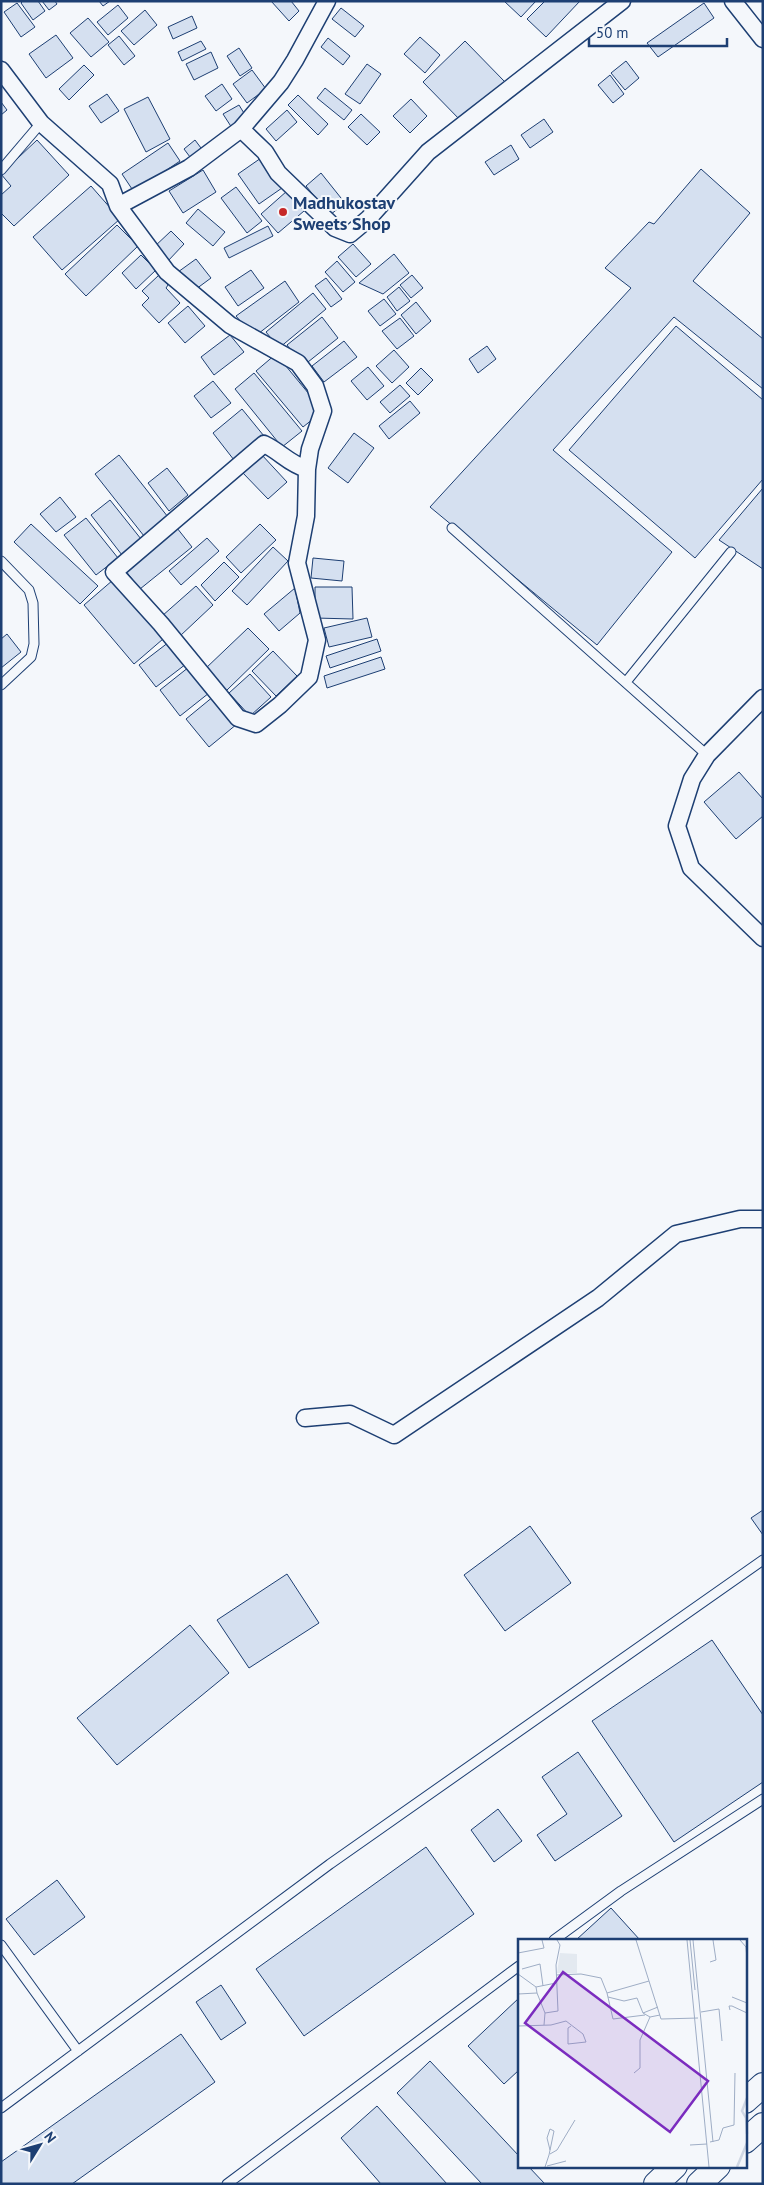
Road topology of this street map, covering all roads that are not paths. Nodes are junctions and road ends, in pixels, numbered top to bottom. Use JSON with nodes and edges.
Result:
{"nodes":[{"id":1,"x":326,"y":1,"type":"edge"},
{"id":2,"x":733,"y":1,"type":"edge"},
{"id":3,"x":613,"y":4,"type":"edge"},
{"id":4,"x":763,"y":39,"type":"edge"},
{"id":5,"x":1,"y":70,"type":"edge"},
{"id":6,"x":41,"y":123,"type":"junction"},
{"id":7,"x":241,"y":129,"type":"junction"},
{"id":8,"x":1,"y":170,"type":"edge"},
{"id":9,"x":118,"y":206,"type":"junction"},
{"id":10,"x":307,"y":469,"type":"junction"},
{"id":11,"x":452,"y":528,"type":"dead end"},
{"id":12,"x":731,"y":552,"type":"dead end"},
{"id":13,"x":1,"y":562,"type":"edge"},
{"id":14,"x":626,"y":682,"type":"junction"},
{"id":15,"x":1,"y":685,"type":"edge"},
{"id":16,"x":763,"y":698,"type":"edge"},
{"id":17,"x":707,"y":754,"type":"junction"},
{"id":18,"x":763,"y":938,"type":"edge"},
{"id":19,"x":763,"y":1219,"type":"edge"},
{"id":20,"x":305,"y":1418,"type":"dead end"},
{"id":21,"x":763,"y":1560,"type":"edge"},
{"id":22,"x":763,"y":1799,"type":"edge"},
{"id":23,"x":555,"y":1939,"type":"edge"},
{"id":24,"x":1,"y":1945,"type":"edge"},
{"id":25,"x":518,"y":1967,"type":"edge"},
{"id":26,"x":78,"y":2051,"type":"junction"},
{"id":27,"x":763,"y":2085,"type":"edge"},
{"id":28,"x":746,"y":2100,"type":"edge"},
{"id":29,"x":1,"y":2108,"type":"edge"},
{"id":30,"x":673,"y":2168,"type":"edge"},
{"id":31,"x":716,"y":2168,"type":"edge"},
{"id":32,"x":226,"y":2184,"type":"edge"},
{"id":33,"x":656,"y":2184,"type":"edge"},
{"id":34,"x":699,"y":2184,"type":"edge"}],
"edges":[{"from":1,"to":7,"type":"street"},
{"from":2,"to":4,"type":"street"},
{"from":3,"to":7,"type":"street"},
{"from":5,"to":6,"type":"street"},
{"from":6,"to":8,"type":"lane"},
{"from":6,"to":9,"type":"street"},
{"from":7,"to":9,"type":"street"},
{"from":9,"to":10,"type":"street"},
{"from":10,"to":10,"type":"street"},
{"from":11,"to":14,"type":"lane"},
{"from":12,"to":14,"type":"lane"},
{"from":13,"to":15,"type":"lane"},
{"from":14,"to":17,"type":"lane"},
{"from":16,"to":17,"type":"street"},
{"from":17,"to":18,"type":"street"},
{"from":19,"to":20,"type":"street"},
{"from":21,"to":26,"type":"lane"},
{"from":22,"to":23,"type":"lane"},
{"from":24,"to":26,"type":"lane"},
{"from":25,"to":32,"type":"lane"},
{"from":26,"to":29,"type":"lane"},
{"from":27,"to":28,"type":"main road"},
{"from":30,"to":33,"type":"main road"},
{"from":31,"to":34,"type":"main road"}]}
